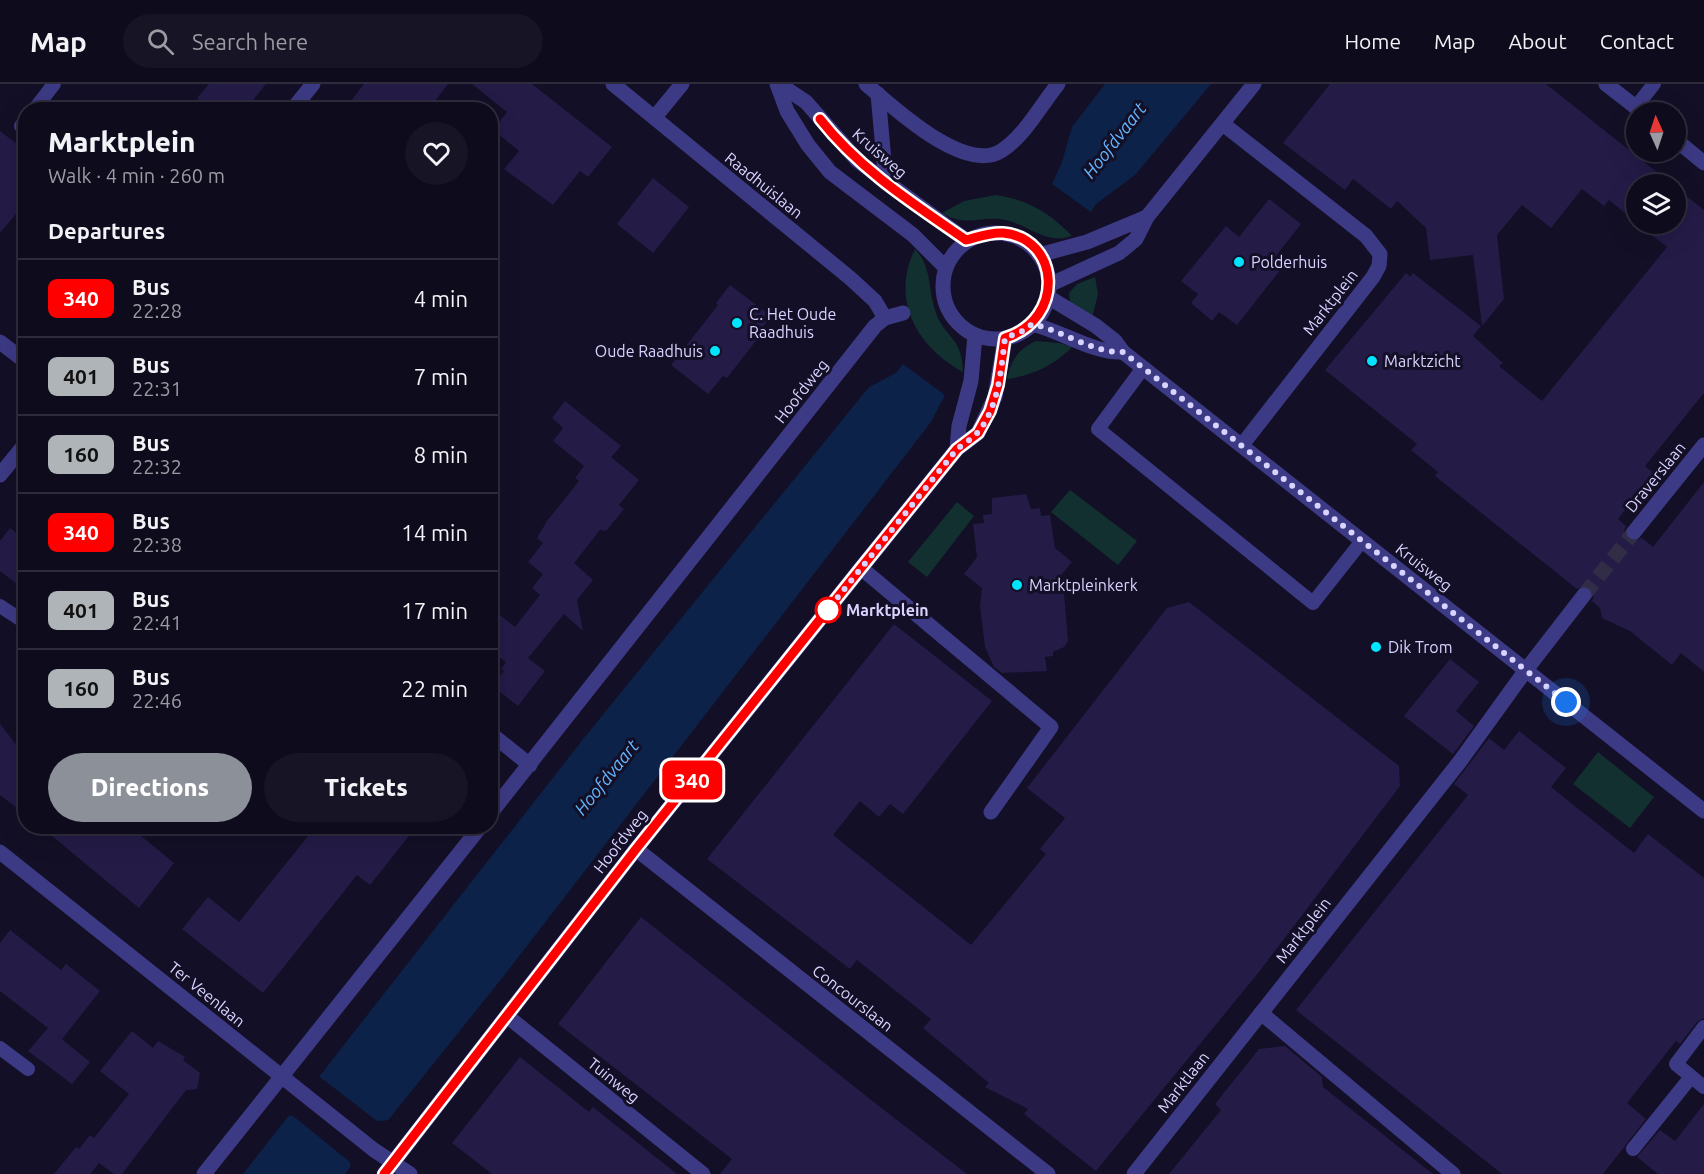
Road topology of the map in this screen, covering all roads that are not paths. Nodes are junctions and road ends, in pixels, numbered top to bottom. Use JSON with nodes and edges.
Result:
{"nodes":[{"id":1,"x":54,"y":84,"type":"edge"},
{"id":2,"x":313,"y":84,"type":"edge"},
{"id":3,"x":613,"y":84,"type":"edge"},
{"id":4,"x":682,"y":84,"type":"edge"},
{"id":5,"x":778,"y":84,"type":"edge"},
{"id":6,"x":866,"y":84,"type":"edge"},
{"id":7,"x":1058,"y":84,"type":"edge"},
{"id":8,"x":1254,"y":84,"type":"edge"},
{"id":9,"x":1606,"y":84,"type":"edge"},
{"id":10,"x":1654,"y":84,"type":"edge"},
{"id":11,"x":878,"y":94,"type":"junction"},
{"id":12,"x":40,"y":102,"type":"edge"},
{"id":13,"x":298,"y":102,"type":"edge"},
{"id":14,"x":1629,"y":102,"type":"edge"},
{"id":15,"x":1644,"y":102,"type":"edge"},
{"id":16,"x":655,"y":117,"type":"junction"},
{"id":17,"x":1223,"y":124,"type":"junction"},
{"id":18,"x":1686,"y":148,"type":"edge"},
{"id":19,"x":1704,"y":162,"type":"edge"},
{"id":20,"x":886,"y":183,"type":"junction"},
{"id":21,"x":1147,"y":217,"type":"junction"},
{"id":22,"x":966,"y":240,"type":"junction"},
{"id":23,"x":1039,"y":255,"type":"junction"},
{"id":24,"x":946,"y":268,"type":"junction"},
{"id":25,"x":1048,"y":291,"type":"junction"},
{"id":26,"x":903,"y":313,"type":"dead end"},
{"id":27,"x":885,"y":318,"type":"junction"},
{"id":28,"x":1032,"y":324,"type":"junction"},
{"id":29,"x":975,"y":335,"type":"junction"},
{"id":30,"x":1005,"y":338,"type":"junction"},
{"id":31,"x":0,"y":342,"type":"edge"},
{"id":32,"x":1123,"y":352,"type":"junction"},
{"id":33,"x":18,"y":356,"type":"edge"},
{"id":34,"x":1143,"y":368,"type":"junction"},
{"id":35,"x":1242,"y":445,"type":"junction"},
{"id":36,"x":1704,"y":445,"type":"edge"},
{"id":37,"x":957,"y":449,"type":"junction"},
{"id":38,"x":18,"y":453,"type":"edge"},
{"id":39,"x":0,"y":475,"type":"edge"},
{"id":40,"x":1634,"y":532,"type":"tunnel mouth"},
{"id":41,"x":1362,"y":541,"type":"junction"},
{"id":42,"x":861,"y":568,"type":"junction"},
{"id":43,"x":1584,"y":595,"type":"tunnel mouth"},
{"id":44,"x":0,"y":606,"type":"edge"},
{"id":45,"x":18,"y":618,"type":"edge"},
{"id":46,"x":1526,"y":670,"type":"junction"},
{"id":47,"x":498,"y":739,"type":"edge"},
{"id":48,"x":530,"y":765,"type":"junction"},
{"id":49,"x":498,"y":804,"type":"edge"},
{"id":50,"x":1704,"y":811,"type":"edge"},
{"id":51,"x":991,"y":812,"type":"dead end"},
{"id":52,"x":475,"y":834,"type":"edge"},
{"id":53,"x":636,"y":849,"type":"junction"},
{"id":54,"x":0,"y":852,"type":"edge"},
{"id":55,"x":1261,"y":1013,"type":"junction"},
{"id":56,"x":507,"y":1016,"type":"junction"},
{"id":57,"x":1704,"y":1028,"type":"edge"},
{"id":58,"x":0,"y":1048,"type":"edge"},
{"id":59,"x":28,"y":1070,"type":"dead end"},
{"id":60,"x":280,"y":1076,"type":"junction"},
{"id":61,"x":1691,"y":1077,"type":"junction"},
{"id":62,"x":1704,"y":1087,"type":"edge"},
{"id":63,"x":1633,"y":1149,"type":"dead end"},
{"id":64,"x":388,"y":1168,"type":"edge"},
{"id":65,"x":699,"y":1173,"type":"edge"},
{"id":66,"x":204,"y":1174,"type":"edge"},
{"id":67,"x":410,"y":1174,"type":"edge"},
{"id":68,"x":1048,"y":1174,"type":"edge"},
{"id":69,"x":1134,"y":1174,"type":"edge"},
{"id":70,"x":1453,"y":1174,"type":"edge"}],
"edges":[{"from":1,"to":12,"type":"lane"},
{"from":2,"to":13,"type":"street"},
{"from":3,"to":16,"type":"street","name":"Raadhuislaan"},
{"from":4,"to":16,"type":"street"},
{"from":5,"to":20,"type":"street","name":"Kruisweg"},
{"from":5,"to":24,"type":"street","name":"Kruisweg"},
{"from":6,"to":11,"type":"street"},
{"from":7,"to":11,"type":"street"},
{"from":8,"to":17,"type":"street"},
{"from":9,"to":14,"type":"street"},
{"from":10,"to":15,"type":"lane"},
{"from":11,"to":20,"type":"street"},
{"from":16,"to":27,"type":"street","name":"Raadhuislaan"},
{"from":17,"to":21,"type":"street"},
{"from":17,"to":35,"type":"street","name":"Marktplein"},
{"from":18,"to":19,"type":"street"},
{"from":20,"to":22,"type":"street","name":"Kruisweg"},
{"from":21,"to":23,"type":"street"},
{"from":21,"to":25,"type":"street"},
{"from":22,"to":23,"type":"street"},
{"from":22,"to":24,"type":"street"},
{"from":23,"to":25,"type":"street"},
{"from":24,"to":29,"type":"street"},
{"from":25,"to":28,"type":"street"},
{"from":25,"to":32,"type":"street","name":"Kruisweg"},
{"from":26,"to":27,"type":"street"},
{"from":27,"to":48,"type":"street","name":"Hoofdweg"},
{"from":28,"to":30,"type":"street"},
{"from":28,"to":32,"type":"street","name":"Kruisweg"},
{"from":29,"to":30,"type":"street"},
{"from":29,"to":37,"type":"street"},
{"from":30,"to":37,"type":"street","name":"Hoofdweg"},
{"from":31,"to":33,"type":"street"},
{"from":32,"to":34,"type":"street","name":"Kruisweg"},
{"from":34,"to":35,"type":"street","name":"Kruisweg"},
{"from":34,"to":41,"type":"lane"},
{"from":35,"to":41,"type":"street","name":"Kruisweg"},
{"from":36,"to":40,"type":"street","name":"Draverslaan"},
{"from":37,"to":42,"type":"street","name":"Hoofdweg"},
{"from":38,"to":39,"type":"street"},
{"from":41,"to":46,"type":"street","name":"Kruisweg"},
{"from":42,"to":51,"type":"street"},
{"from":42,"to":53,"type":"street","name":"Hoofdweg"},
{"from":43,"to":46,"type":"street"},
{"from":44,"to":45,"type":"lane"},
{"from":46,"to":50,"type":"street","name":"Kruisweg"},
{"from":46,"to":55,"type":"street","name":"Marktplein"},
{"from":47,"to":48,"type":"street"},
{"from":48,"to":49,"type":"street","name":"Hoofdweg"},
{"from":52,"to":60,"type":"street"},
{"from":53,"to":56,"type":"street","name":"Hoofdweg"},
{"from":53,"to":68,"type":"street","name":"Concourslaan"},
{"from":54,"to":60,"type":"street","name":"Ter Veenlaan"},
{"from":55,"to":69,"type":"street","name":"Marktlaan"},
{"from":55,"to":70,"type":"street"},
{"from":56,"to":64,"type":"street","name":"Hoofdweg"},
{"from":56,"to":65,"type":"street","name":"Tuinweg"},
{"from":57,"to":61,"type":"lane"},
{"from":58,"to":59,"type":"lane"},
{"from":60,"to":64,"type":"street","name":"Ter Veenlaan"},
{"from":60,"to":66,"type":"street"},
{"from":61,"to":62,"type":"lane"},
{"from":61,"to":63,"type":"lane"},
{"from":64,"to":67,"type":"street","name":"Ter Veenlaan"}]}
